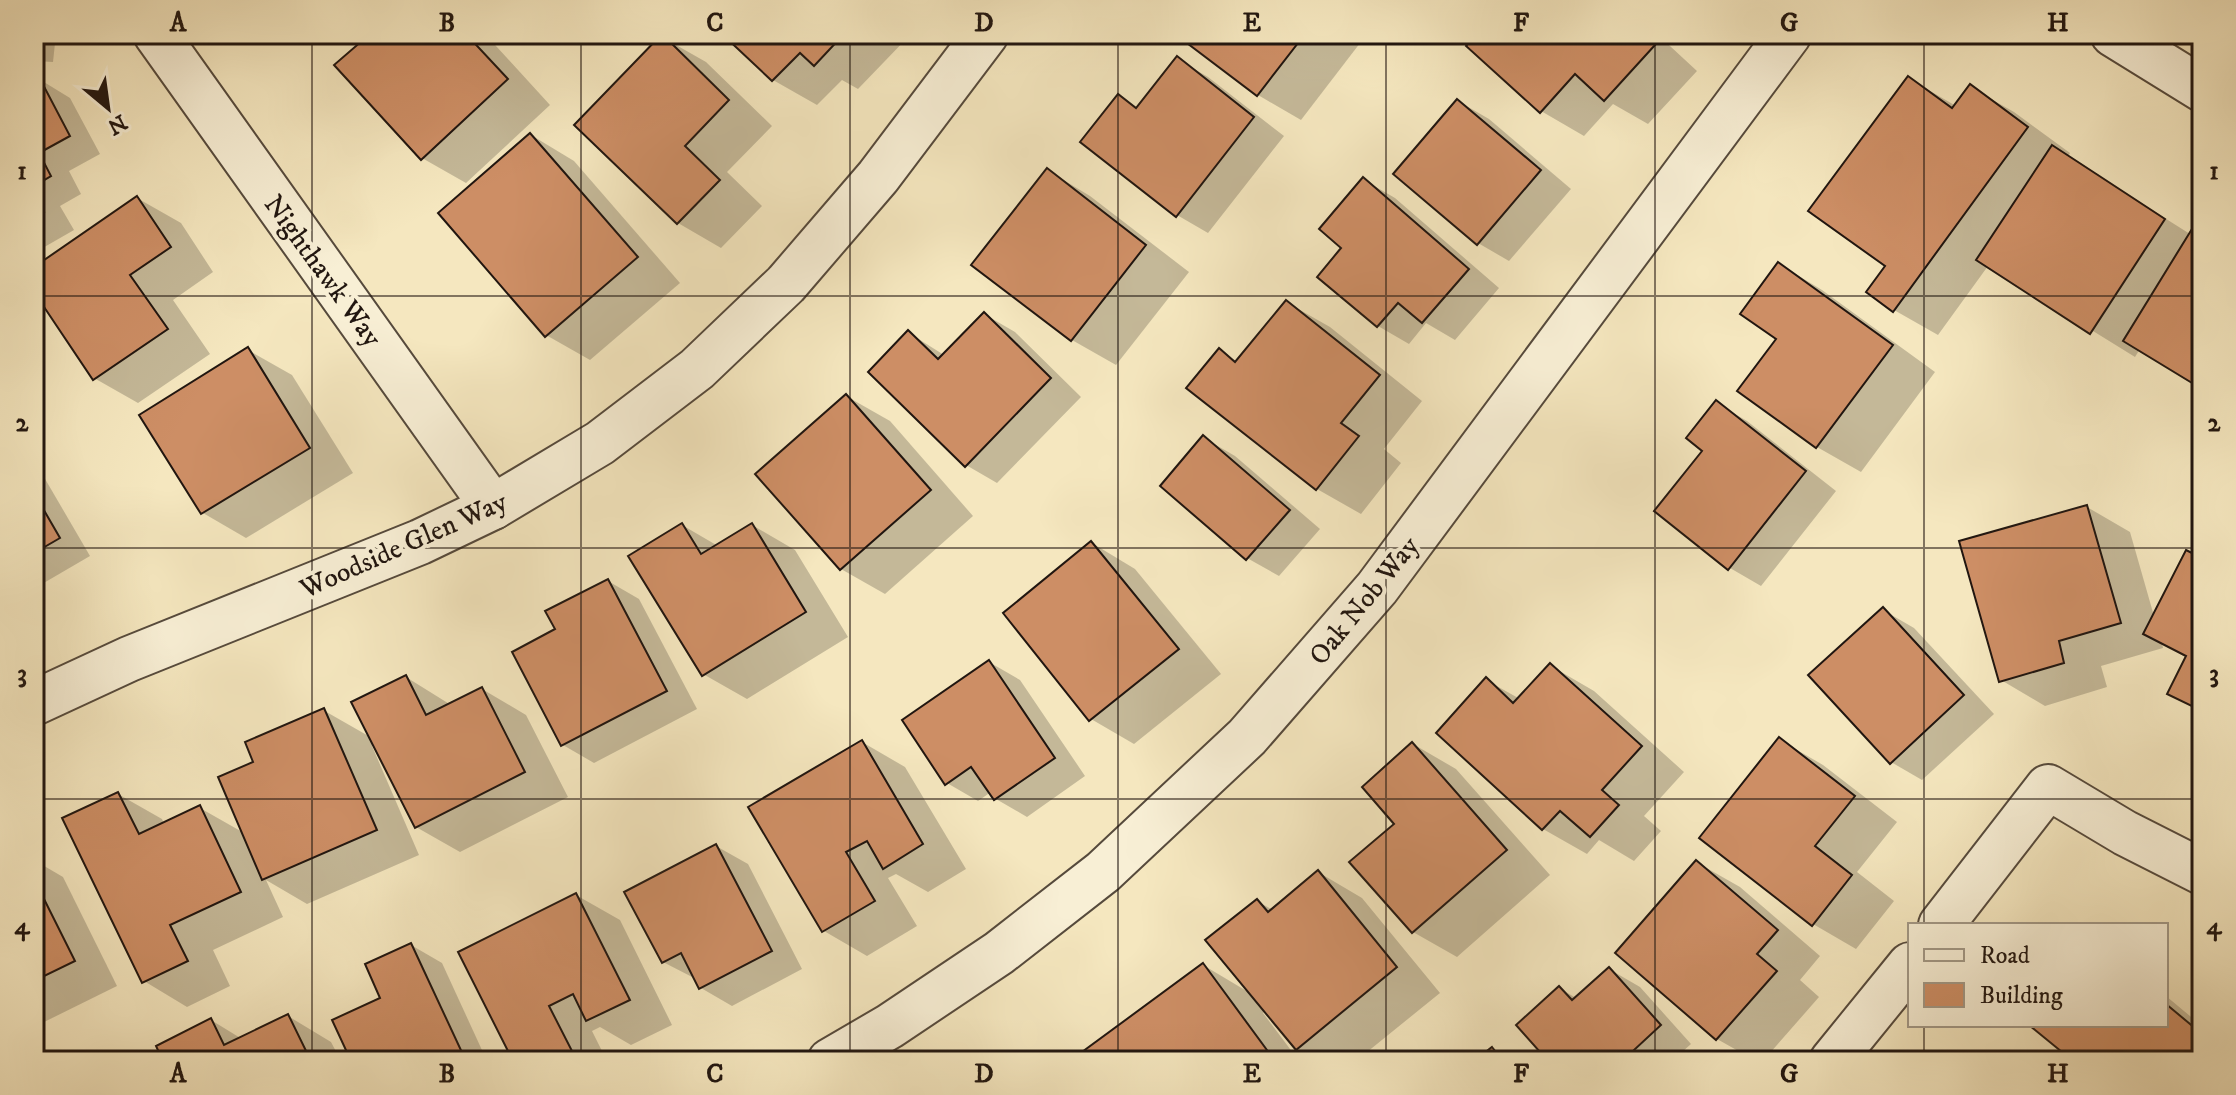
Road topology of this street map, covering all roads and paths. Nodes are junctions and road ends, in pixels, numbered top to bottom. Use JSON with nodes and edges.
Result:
{"nodes":[{"id":1,"x":156,"y":34,"type":"edge"},
{"id":2,"x":986,"y":34,"type":"edge"},
{"id":3,"x":1789,"y":34,"type":"edge"},
{"id":4,"x":2113,"y":34,"type":"edge"},
{"id":5,"x":2202,"y":89,"type":"edge"},
{"id":6,"x":493,"y":507,"type":"junction"},
{"id":7,"x":34,"y":703,"type":"edge"},
{"id":8,"x":2202,"y":872,"type":"edge"},
{"id":9,"x":1943,"y":923,"type":"edge"},
{"id":10,"x":1908,"y":967,"type":"edge"},
{"id":11,"x":830,"y":1061,"type":"edge"},
{"id":12,"x":1832,"y":1061,"type":"edge"}],
"edges":[{"from":1,"to":6,"type":"street","name":"Nighthawk Way"},
{"from":2,"to":6,"type":"street","name":"Woodside Glen Way"},
{"from":3,"to":11,"type":"street","name":"Oak Nob Way"},
{"from":4,"to":5,"type":"street"},
{"from":6,"to":7,"type":"street","name":"Woodside Glen Way"},
{"from":8,"to":9,"type":"street"},
{"from":10,"to":12,"type":"street"}]}
